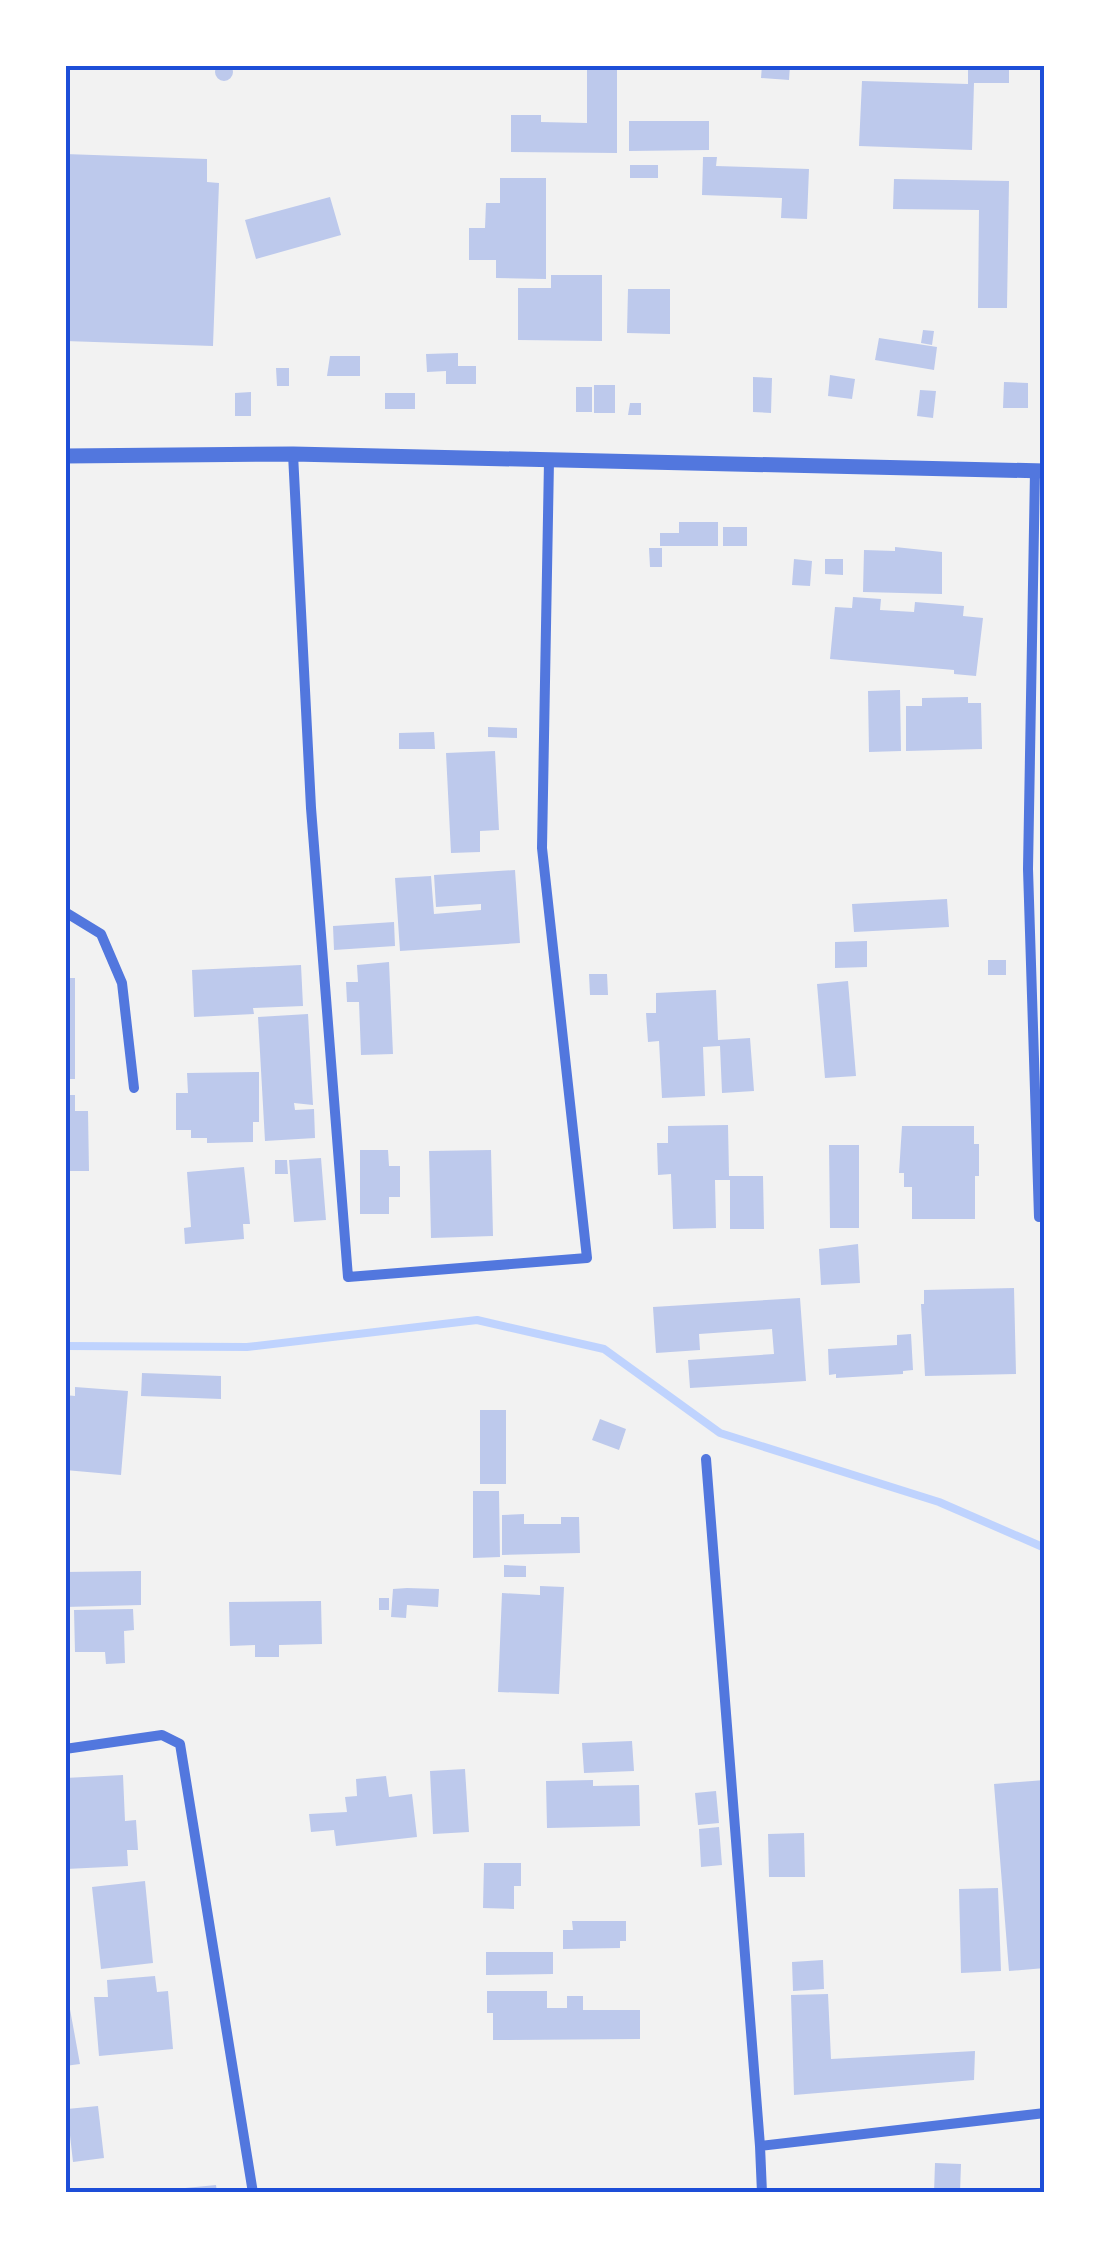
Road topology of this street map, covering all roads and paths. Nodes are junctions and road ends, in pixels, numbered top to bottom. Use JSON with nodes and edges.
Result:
{"nodes":[{"id":1,"x":293,"y":454,"type":"junction"},
{"id":2,"x":65,"y":456,"type":"edge"},
{"id":3,"x":549,"y":461,"type":"junction"},
{"id":4,"x":1040,"y":471,"type":"edge"},
{"id":5,"x":65,"y":912,"type":"edge"},
{"id":6,"x":134,"y":1088,"type":"dead end"},
{"id":7,"x":1039,"y":1217,"type":"dead end"},
{"id":8,"x":706,"y":1459,"type":"dead end"},
{"id":9,"x":65,"y":1749,"type":"edge"},
{"id":10,"x":1045,"y":2114,"type":"edge"},
{"id":11,"x":760,"y":2146,"type":"junction"},
{"id":12,"x":252,"y":2193,"type":"edge"},
{"id":13,"x":762,"y":2193,"type":"edge"}],
"edges":[{"from":1,"to":2,"type":"street"},
{"from":1,"to":3,"type":"street"},
{"from":1,"to":3,"type":"street"},
{"from":3,"to":4,"type":"street"},
{"from":4,"to":7,"type":"street"},
{"from":5,"to":6,"type":"street"},
{"from":8,"to":11,"type":"street"},
{"from":9,"to":12,"type":"street"},
{"from":10,"to":11,"type":"street"},
{"from":11,"to":13,"type":"street"}]}
